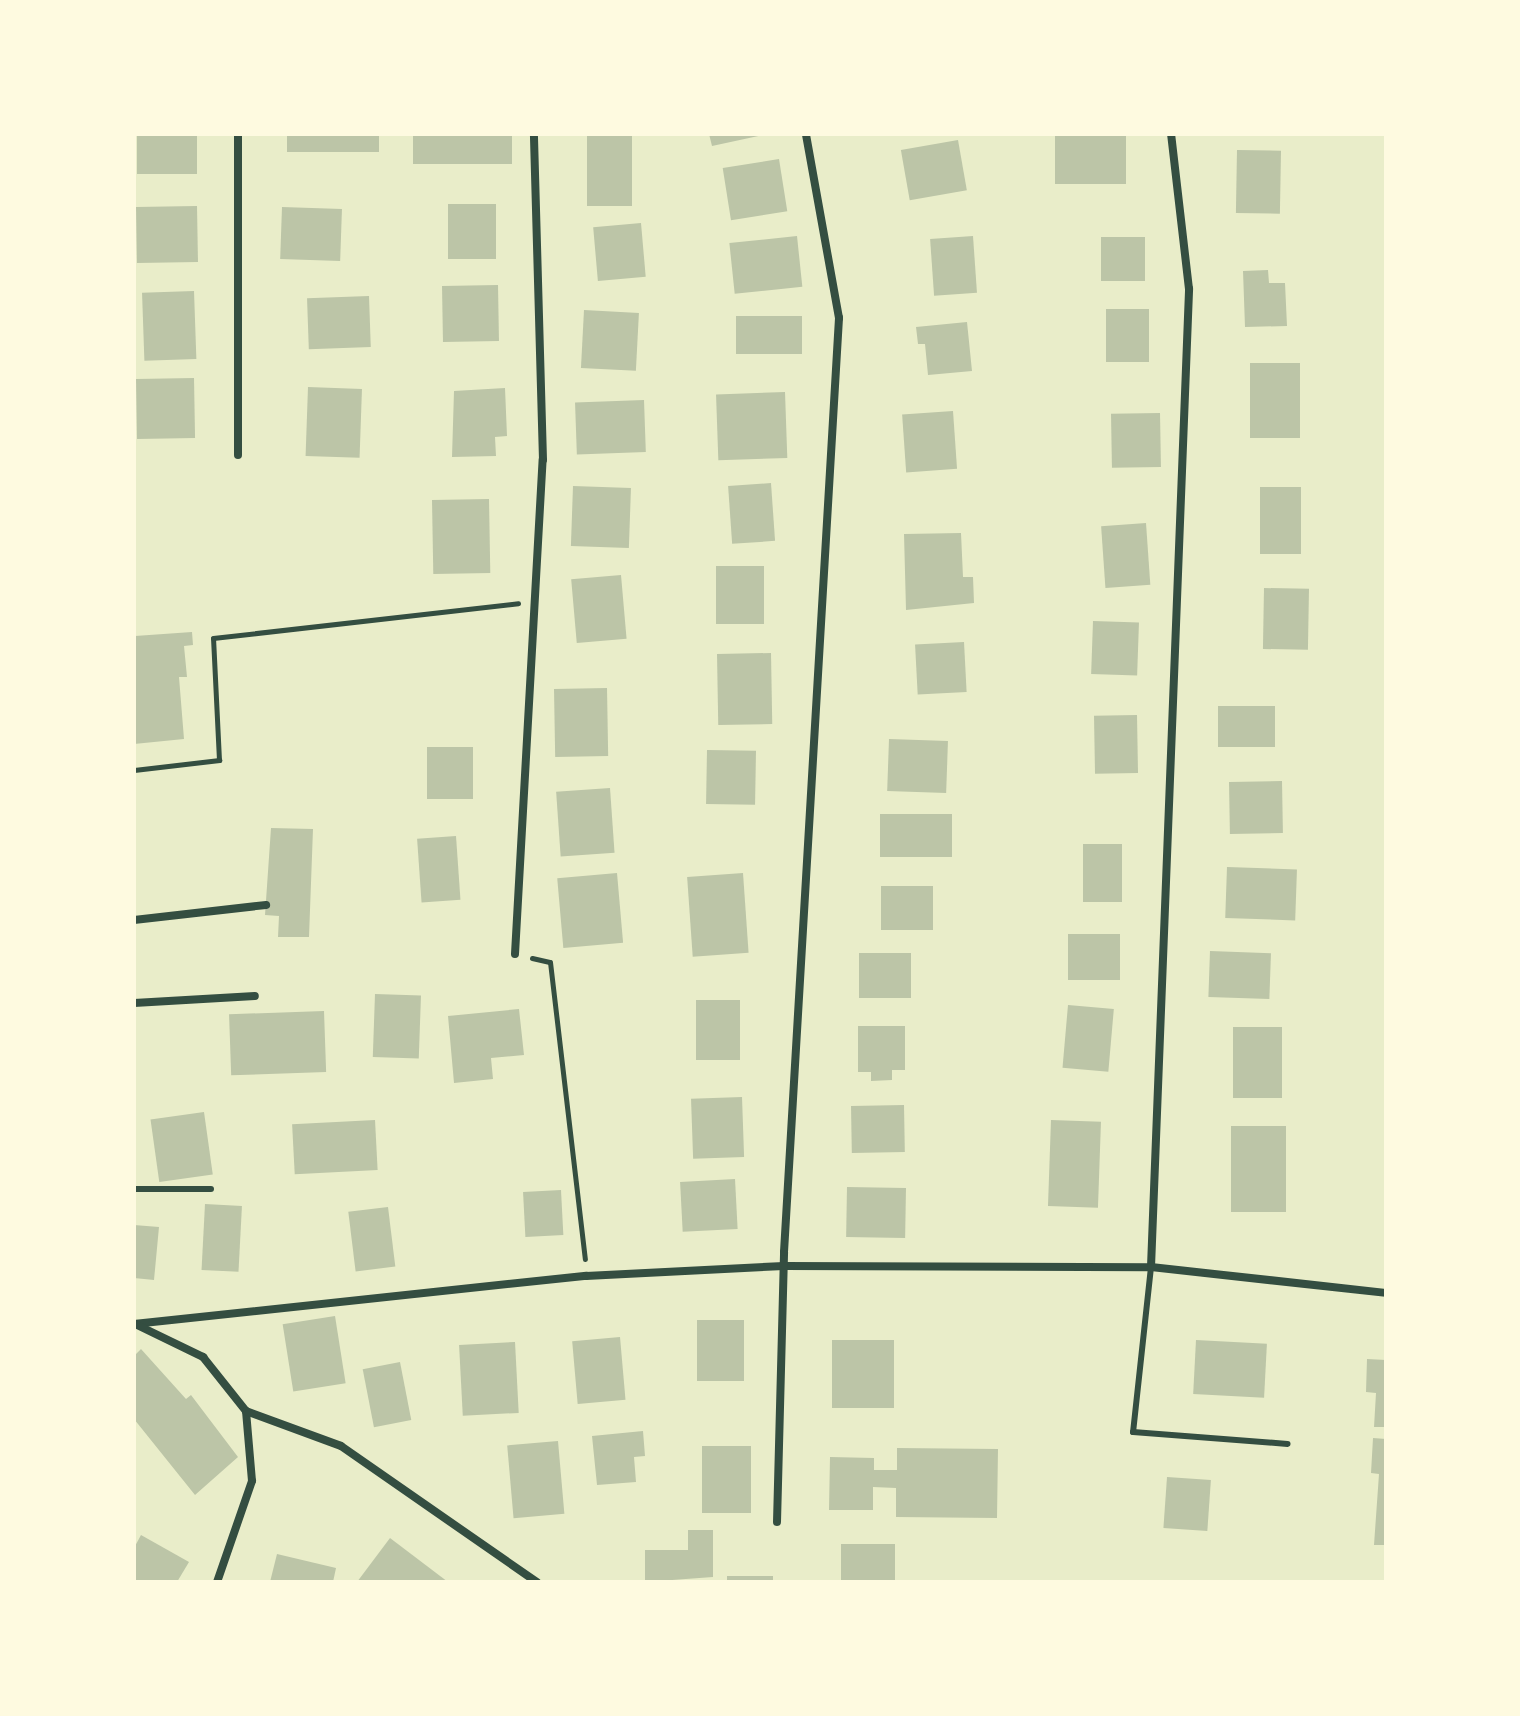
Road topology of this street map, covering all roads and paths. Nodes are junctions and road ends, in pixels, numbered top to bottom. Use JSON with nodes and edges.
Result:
{"nodes":[{"id":1,"x":238,"y":134,"type":"edge"},
{"id":2,"x":534,"y":134,"type":"edge"},
{"id":3,"x":806,"y":134,"type":"edge"},
{"id":4,"x":1171,"y":134,"type":"edge"},
{"id":5,"x":238,"y":455,"type":"dead end"},
{"id":6,"x":535,"y":601,"type":"junction"},
{"id":7,"x":134,"y":770,"type":"edge"},
{"id":8,"x":266,"y":905,"type":"dead end"},
{"id":9,"x":134,"y":920,"type":"edge"},
{"id":10,"x":515,"y":954,"type":"joint"},
{"id":11,"x":255,"y":996,"type":"dead end"},
{"id":12,"x":134,"y":1003,"type":"edge"},
{"id":13,"x":134,"y":1189,"type":"edge"},
{"id":14,"x":211,"y":1189,"type":"dead end"},
{"id":15,"x":784,"y":1266,"type":"junction"},
{"id":16,"x":1151,"y":1267,"type":"junction"},
{"id":17,"x":586,"y":1276,"type":"junction"},
{"id":18,"x":1386,"y":1293,"type":"edge"},
{"id":19,"x":134,"y":1324,"type":"edge"},
{"id":20,"x":246,"y":1411,"type":"junction"},
{"id":21,"x":1288,"y":1444,"type":"dead end"},
{"id":22,"x":777,"y":1522,"type":"dead end"},
{"id":23,"x":217,"y":1582,"type":"edge"},
{"id":24,"x":537,"y":1582,"type":"edge"}],
"edges":[{"from":1,"to":5,"type":"street"},
{"from":2,"to":6,"type":"street"},
{"from":3,"to":15,"type":"street"},
{"from":4,"to":16,"type":"street"},
{"from":6,"to":7,"type":"path"},
{"from":6,"to":10,"type":"street"},
{"from":8,"to":9,"type":"street"},
{"from":10,"to":17,"type":"path"},
{"from":11,"to":12,"type":"street"},
{"from":13,"to":14,"type":"lane"},
{"from":15,"to":16,"type":"street"},
{"from":15,"to":17,"type":"street"},
{"from":15,"to":22,"type":"street"},
{"from":16,"to":18,"type":"street"},
{"from":16,"to":21,"type":"lane"},
{"from":17,"to":19,"type":"street"},
{"from":19,"to":20,"type":"street"},
{"from":20,"to":23,"type":"street"},
{"from":20,"to":24,"type":"street"}]}
